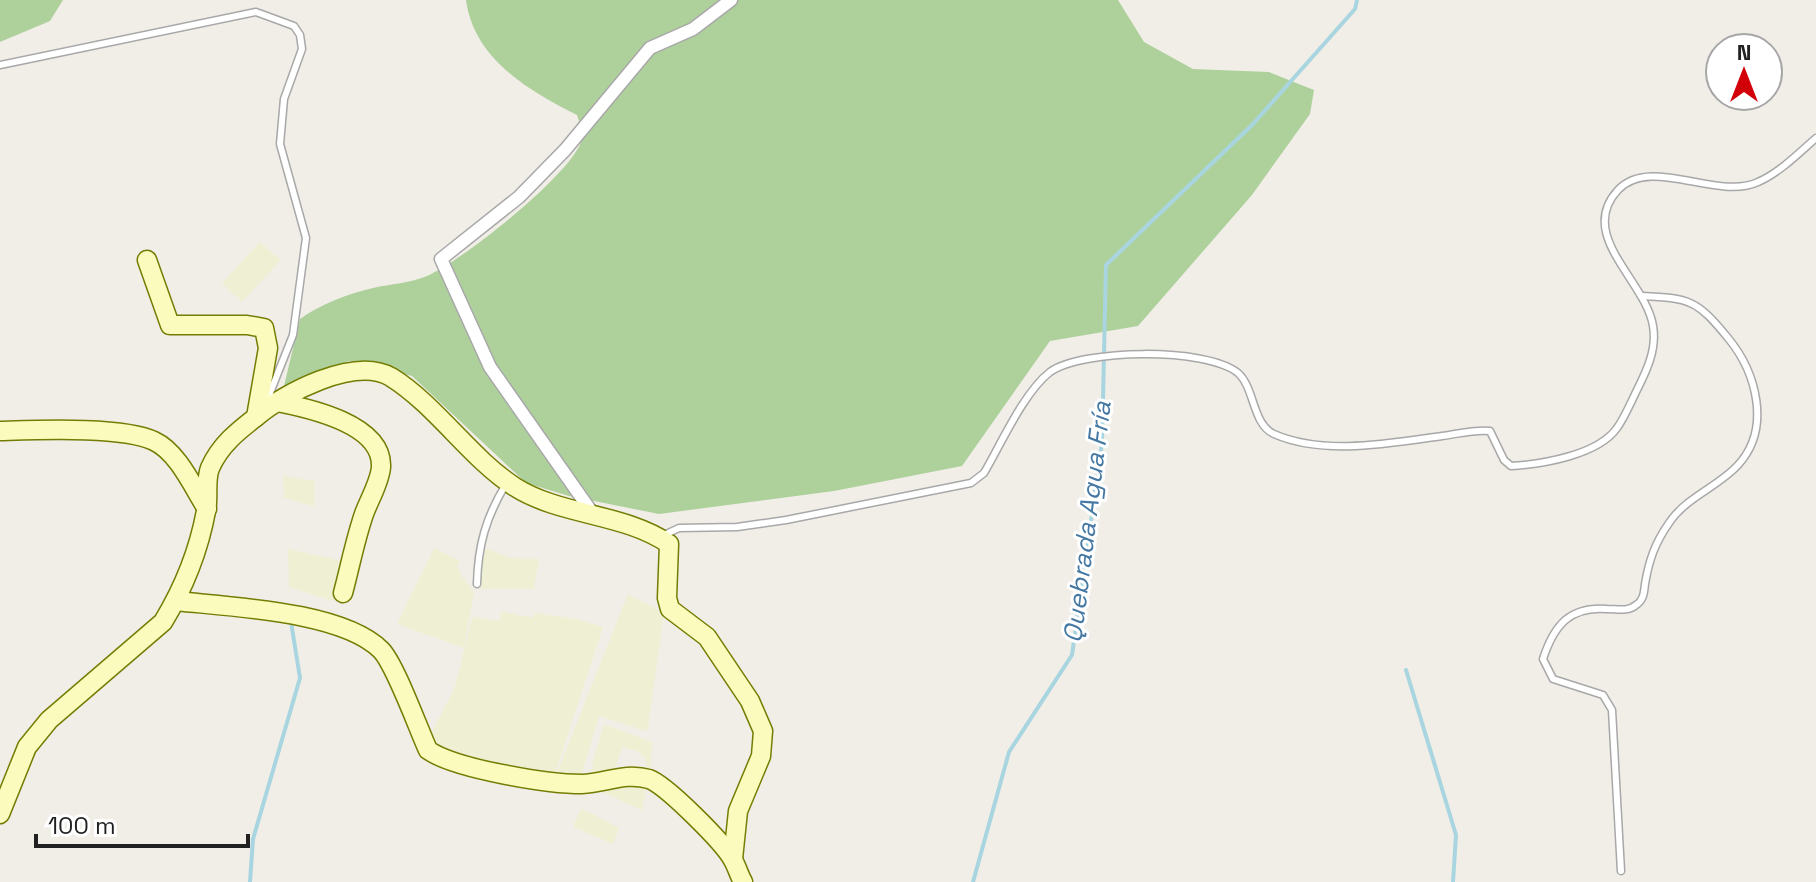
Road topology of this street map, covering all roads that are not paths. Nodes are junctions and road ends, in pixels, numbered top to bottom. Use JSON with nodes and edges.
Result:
{"nodes":[{"id":1,"x":731,"y":0,"type":"edge"},
{"id":2,"x":0,"y":65,"type":"edge"},
{"id":3,"x":1816,"y":138,"type":"edge"},
{"id":4,"x":147,"y":260,"type":"dead end"},
{"id":5,"x":1641,"y":296,"type":"junction"},
{"id":6,"x":265,"y":410,"type":"junction"},
{"id":7,"x":0,"y":431,"type":"edge"},
{"id":8,"x":508,"y":481,"type":"junction"},
{"id":9,"x":207,"y":509,"type":"junction"},
{"id":10,"x":593,"y":514,"type":"junction"},
{"id":11,"x":660,"y":538,"type":"junction"},
{"id":12,"x":477,"y":584,"type":"dead end"},
{"id":13,"x":343,"y":593,"type":"dead end"},
{"id":14,"x":176,"y":601,"type":"junction"},
{"id":15,"x":0,"y":814,"type":"edge"},
{"id":16,"x":733,"y":859,"type":"junction"},
{"id":17,"x":1621,"y":871,"type":"dead end"},
{"id":18,"x":743,"y":882,"type":"edge"}],
"edges":[{"from":1,"to":10,"type":"street"},
{"from":2,"to":6,"type":"lane"},
{"from":3,"to":5,"type":"lane"},
{"from":4,"to":6,"type":"street"},
{"from":5,"to":11,"type":"lane"},
{"from":5,"to":17,"type":"lane"},
{"from":6,"to":8,"type":"street"},
{"from":6,"to":9,"type":"street"},
{"from":6,"to":13,"type":"street"},
{"from":7,"to":9,"type":"street"},
{"from":8,"to":10,"type":"street"},
{"from":8,"to":12,"type":"lane"},
{"from":9,"to":14,"type":"street"},
{"from":10,"to":11,"type":"street"},
{"from":11,"to":16,"type":"street"},
{"from":14,"to":15,"type":"street"},
{"from":14,"to":16,"type":"street"},
{"from":16,"to":18,"type":"street"}]}
